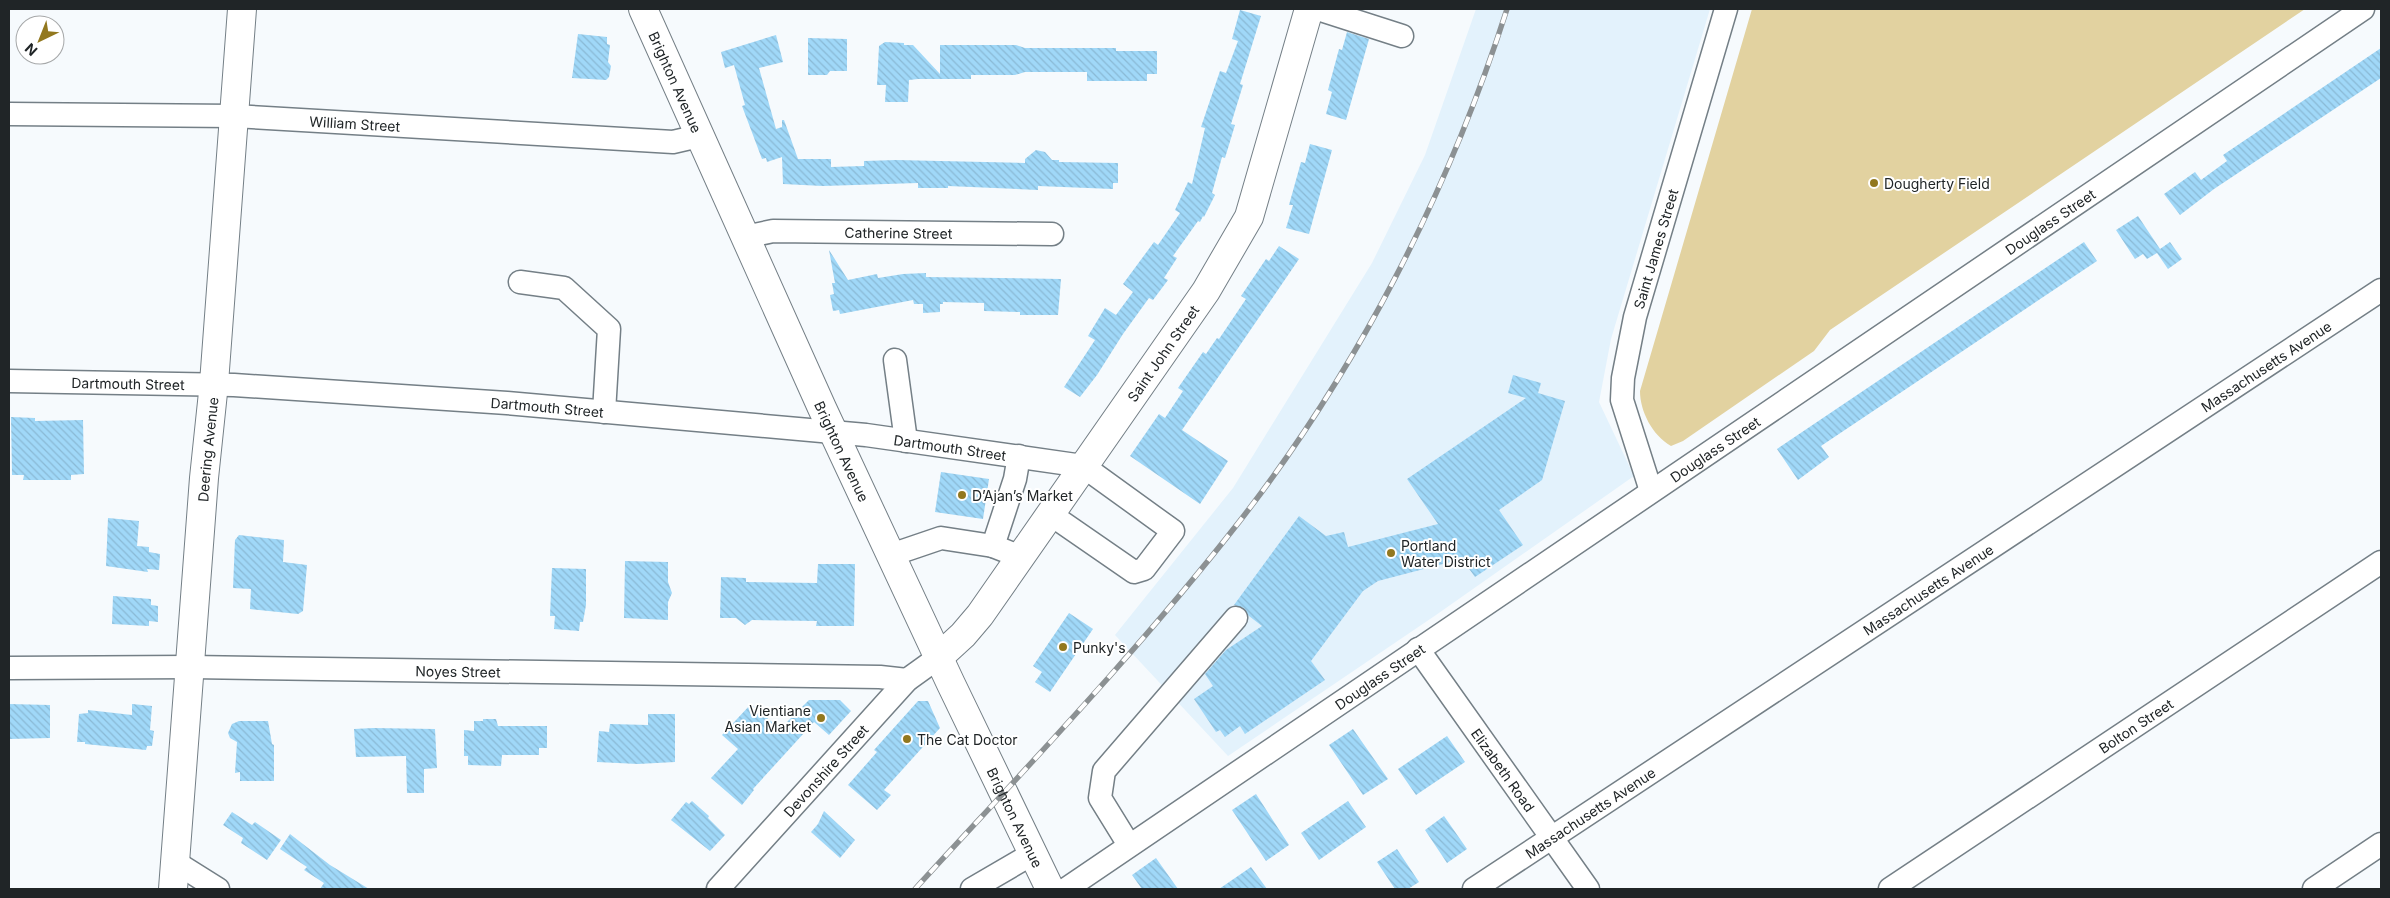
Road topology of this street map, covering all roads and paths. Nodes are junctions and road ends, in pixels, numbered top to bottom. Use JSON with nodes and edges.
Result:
{"nodes":[{"id":1,"x":242,"y":9,"type":"edge"},
{"id":2,"x":643,"y":9,"type":"edge"},
{"id":3,"x":1309,"y":9,"type":"edge"},
{"id":4,"x":1318,"y":9,"type":"edge"},
{"id":5,"x":1726,"y":9,"type":"edge"},
{"id":6,"x":2363,"y":9,"type":"edge"},
{"id":7,"x":1402,"y":36,"type":"dead end"},
{"id":8,"x":9,"y":114,"type":"edge"},
{"id":9,"x":234,"y":116,"type":"junction"},
{"id":10,"x":700,"y":136,"type":"junction"},
{"id":11,"x":1052,"y":234,"type":"dead end"},
{"id":12,"x":746,"y":237,"type":"junction"},
{"id":13,"x":520,"y":282,"type":"dead end"},
{"id":14,"x":2381,"y":290,"type":"edge"},
{"id":15,"x":895,"y":360,"type":"dead end"},
{"id":16,"x":9,"y":381,"type":"edge"},
{"id":17,"x":214,"y":383,"type":"junction"},
{"id":18,"x":604,"y":412,"type":"junction"},
{"id":19,"x":834,"y":433,"type":"junction"},
{"id":20,"x":906,"y":440,"type":"junction"},
{"id":21,"x":1019,"y":456,"type":"junction"},
{"id":22,"x":1083,"y":466,"type":"junction"},
{"id":23,"x":1651,"y":490,"type":"junction"},
{"id":24,"x":1050,"y":514,"type":"junction"},
{"id":25,"x":993,"y":546,"type":"junction"},
{"id":26,"x":891,"y":555,"type":"junction"},
{"id":27,"x":1020,"y":557,"type":"junction"},
{"id":28,"x":2381,"y":562,"type":"edge"},
{"id":29,"x":1236,"y":618,"type":"dead end"},
{"id":30,"x":1418,"y":649,"type":"junction"},
{"id":31,"x":939,"y":658,"type":"junction"},
{"id":32,"x":191,"y":667,"type":"junction"},
{"id":33,"x":9,"y":668,"type":"edge"},
{"id":34,"x":907,"y":680,"type":"junction"},
{"id":35,"x":1551,"y":837,"type":"junction"},
{"id":36,"x":2381,"y":844,"type":"edge"},
{"id":37,"x":1129,"y":845,"type":"junction"},
{"id":38,"x":1032,"y":854,"type":"junction"},
{"id":39,"x":176,"y":862,"type":"junction"},
{"id":40,"x":984,"y":886,"type":"edge"},
{"id":41,"x":173,"y":889,"type":"edge"},
{"id":42,"x":218,"y":889,"type":"edge"},
{"id":43,"x":718,"y":889,"type":"edge"},
{"id":44,"x":1050,"y":889,"type":"edge"},
{"id":45,"x":1066,"y":889,"type":"edge"},
{"id":46,"x":1474,"y":889,"type":"edge"},
{"id":47,"x":1588,"y":889,"type":"edge"},
{"id":48,"x":1890,"y":889,"type":"edge"},
{"id":49,"x":2314,"y":889,"type":"edge"}],
"edges":[{"from":1,"to":9,"type":"main road","name":"Deering Avenue"},
{"from":2,"to":10,"type":"main road","name":"Brighton Avenue"},
{"from":3,"to":22,"type":"main road","name":"Saint John Street"},
{"from":4,"to":7,"type":"street"},
{"from":5,"to":23,"type":"street","name":"Saint James Street"},
{"from":6,"to":23,"type":"street","name":"Douglass Street"},
{"from":8,"to":9,"type":"street","name":"William Street"},
{"from":9,"to":10,"type":"street","name":"William Street"},
{"from":9,"to":17,"type":"main road","name":"Deering Avenue"},
{"from":10,"to":12,"type":"main road","name":"Brighton Avenue"},
{"from":11,"to":12,"type":"street","name":"Catherine Street"},
{"from":12,"to":19,"type":"main road","name":"Brighton Avenue"},
{"from":13,"to":18,"type":"street"},
{"from":14,"to":35,"type":"street","name":"Massachusetts Avenue"},
{"from":15,"to":20,"type":"street"},
{"from":16,"to":17,"type":"street","name":"Dartmouth Street"},
{"from":17,"to":18,"type":"street","name":"Dartmouth Street"},
{"from":17,"to":32,"type":"main road","name":"Deering Avenue"},
{"from":18,"to":19,"type":"street","name":"Dartmouth Street"},
{"from":19,"to":20,"type":"street","name":"Dartmouth Street"},
{"from":19,"to":26,"type":"main road","name":"Brighton Avenue"},
{"from":20,"to":21,"type":"street","name":"Dartmouth Street"},
{"from":21,"to":22,"type":"street","name":"Dartmouth Street"},
{"from":21,"to":25,"type":"street"},
{"from":22,"to":24,"type":"main road","name":"Saint John Street"},
{"from":22,"to":24,"type":"street"},
{"from":23,"to":30,"type":"street","name":"Douglass Street"},
{"from":24,"to":27,"type":"main road","name":"Saint John Street"},
{"from":25,"to":26,"type":"street"},
{"from":25,"to":27,"type":"street"},
{"from":26,"to":31,"type":"main road","name":"Brighton Avenue"},
{"from":27,"to":31,"type":"main road","name":"Saint John Street"},
{"from":28,"to":48,"type":"street","name":"Bolton Street"},
{"from":29,"to":37,"type":"street"},
{"from":30,"to":35,"type":"street","name":"Elizabeth Road"},
{"from":30,"to":37,"type":"street","name":"Douglass Street"},
{"from":31,"to":34,"type":"street","name":"Devonshire Street"},
{"from":31,"to":38,"type":"main road","name":"Brighton Avenue"},
{"from":32,"to":33,"type":"street","name":"Noyes Street"},
{"from":32,"to":34,"type":"street","name":"Noyes Street"},
{"from":32,"to":39,"type":"main road","name":"Deering Avenue"},
{"from":34,"to":43,"type":"street","name":"Devonshire Street"},
{"from":35,"to":46,"type":"street","name":"Massachusetts Avenue"},
{"from":35,"to":47,"type":"street","name":"Elizabeth Road"},
{"from":36,"to":49,"type":"street"},
{"from":37,"to":45,"type":"street","name":"Douglass Street"},
{"from":38,"to":40,"type":"street"},
{"from":38,"to":44,"type":"main road","name":"Brighton Avenue"},
{"from":39,"to":41,"type":"main road","name":"Deering Avenue"},
{"from":39,"to":42,"type":"street"}]}
